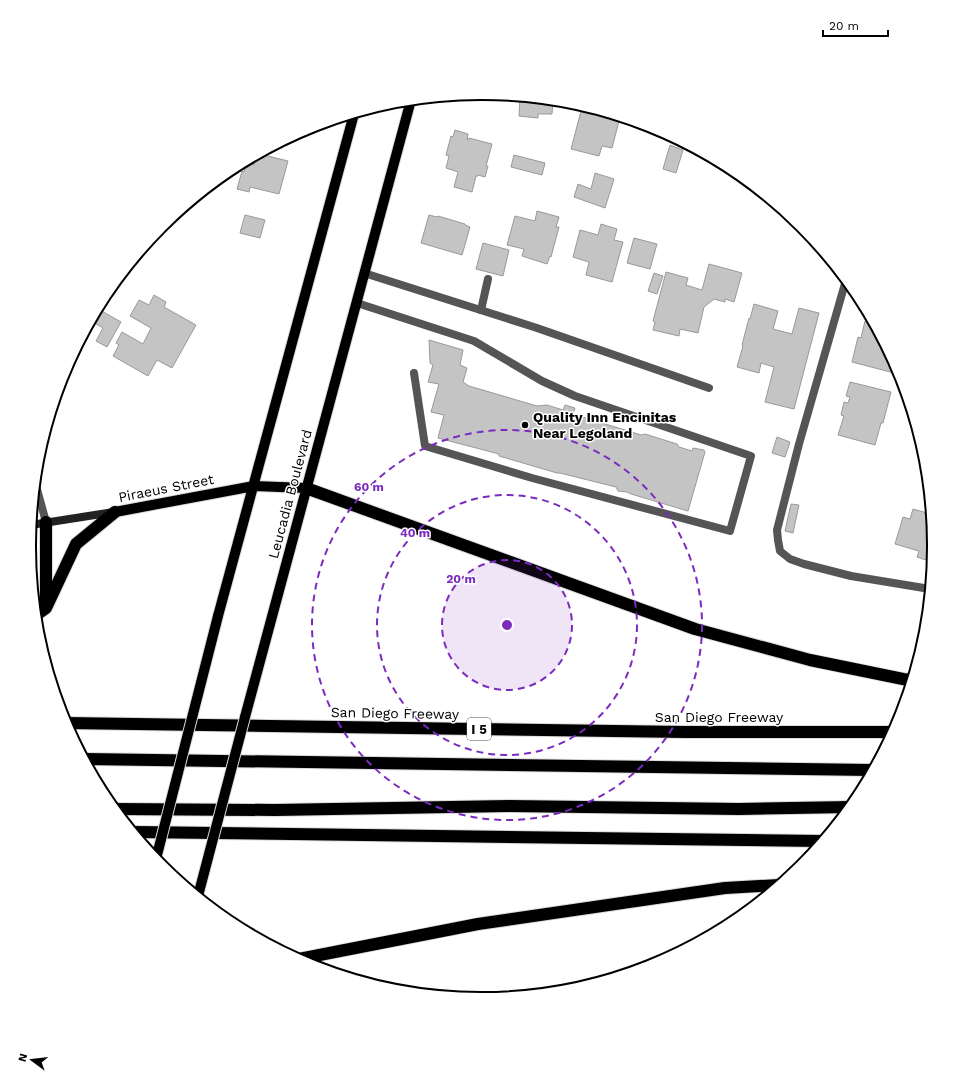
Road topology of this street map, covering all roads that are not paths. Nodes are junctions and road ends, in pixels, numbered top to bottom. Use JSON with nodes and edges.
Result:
{"nodes":[{"id":1,"x":409,"y":106,"type":"edge"},
{"id":2,"x":352,"y":120,"type":"edge"},
{"id":3,"x":364,"y":273,"type":"junction"},
{"id":4,"x":488,"y":279,"type":"dead end"},
{"id":5,"x":844,"y":287,"type":"edge"},
{"id":6,"x":356,"y":303,"type":"junction"},
{"id":7,"x":481,"y":310,"type":"junction"},
{"id":8,"x":414,"y":373,"type":"dead end"},
{"id":9,"x":709,"y":388,"type":"dead end"},
{"id":10,"x":254,"y":486,"type":"junction"},
{"id":11,"x":306,"y":488,"type":"junction"},
{"id":12,"x":39,"y":497,"type":"edge"},
{"id":13,"x":115,"y":512,"type":"junction"},
{"id":14,"x":46,"y":522,"type":"junction"},
{"id":15,"x":37,"y":524,"type":"edge"},
{"id":16,"x":925,"y":588,"type":"edge"},
{"id":17,"x":41,"y":610,"type":"edge"},
{"id":18,"x":41,"y":612,"type":"edge"},
{"id":19,"x":906,"y":679,"type":"edge"},
{"id":20,"x":74,"y":724,"type":"edge"},
{"id":21,"x":886,"y":732,"type":"edge"},
{"id":22,"x":91,"y":759,"type":"edge"},
{"id":23,"x":866,"y":770,"type":"edge"},
{"id":24,"x":842,"y":807,"type":"edge"},
{"id":25,"x":122,"y":809,"type":"edge"},
{"id":26,"x":140,"y":832,"type":"edge"},
{"id":27,"x":815,"y":841,"type":"edge"},
{"id":28,"x":158,"y":852,"type":"edge"},
{"id":29,"x":769,"y":886,"type":"edge"},
{"id":30,"x":199,"y":890,"type":"edge"},
{"id":31,"x":309,"y":957,"type":"edge"}],
"edges":[{"from":1,"to":3,"type":"main road","name":"Leucadia Boulevard"},
{"from":2,"to":10,"type":"main road"},
{"from":3,"to":6,"type":"main road","name":"Leucadia Boulevard"},
{"from":3,"to":7,"type":"street"},
{"from":4,"to":7,"type":"street"},
{"from":5,"to":16,"type":"street"},
{"from":6,"to":8,"type":"street"},
{"from":6,"to":11,"type":"main road","name":"Leucadia Boulevard"},
{"from":7,"to":9,"type":"street"},
{"from":10,"to":11,"type":"main road","name":"Piraeus Street"},
{"from":10,"to":13,"type":"main road","name":"Piraeus Street"},
{"from":10,"to":28,"type":"main road","bridge":true},
{"from":11,"to":19,"type":"highway"},
{"from":11,"to":30,"type":"main road","name":"Leucadia Boulevard","bridge":true},
{"from":12,"to":14,"type":"street"},
{"from":13,"to":14,"type":"main road","name":"Piraeus Street"},
{"from":13,"to":18,"type":"highway"},
{"from":14,"to":15,"type":"main road","name":"Piraeus Street"},
{"from":14,"to":17,"type":"highway"},
{"from":20,"to":21,"type":"highway","name":"San Diego Freeway","number":"I 5"},
{"from":22,"to":23,"type":"highway"},
{"from":24,"to":25,"type":"highway"},
{"from":26,"to":27,"type":"highway"},
{"from":29,"to":31,"type":"highway"}]}
